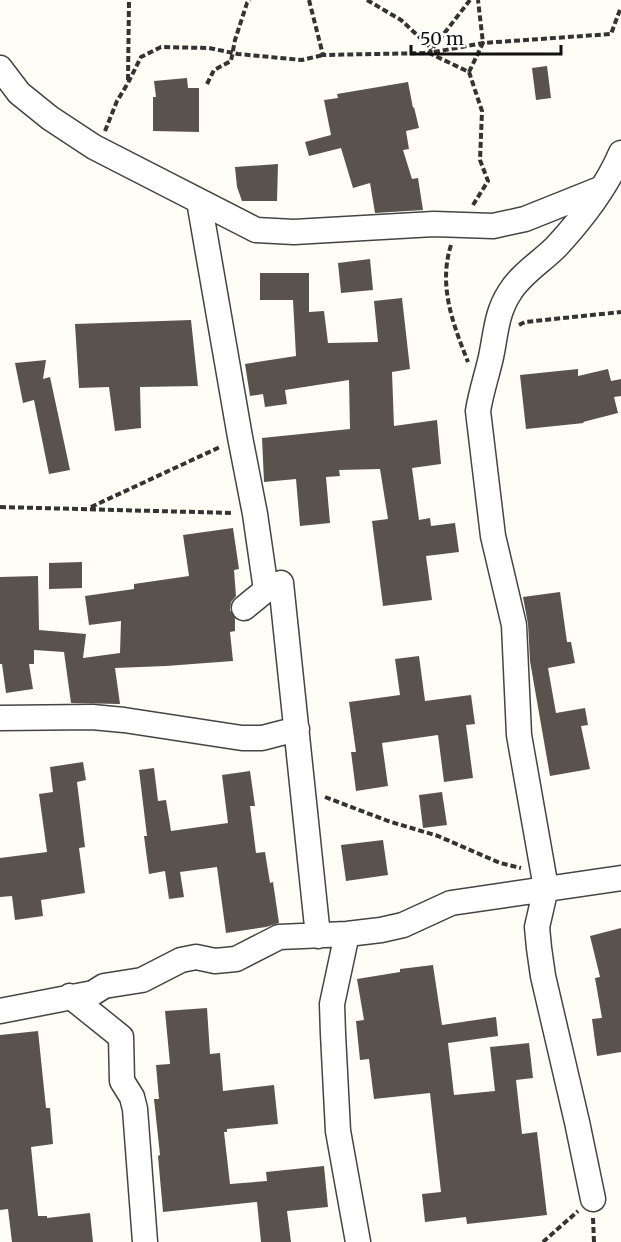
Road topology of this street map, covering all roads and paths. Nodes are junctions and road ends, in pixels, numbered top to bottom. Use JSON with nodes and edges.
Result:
{"nodes":[{"id":1,"x":129,"y":0,"type":"edge"},
{"id":2,"x":250,"y":0,"type":"edge"},
{"id":3,"x":309,"y":0,"type":"edge"},
{"id":4,"x":367,"y":0,"type":"edge"},
{"id":5,"x":470,"y":0,"type":"edge"},
{"id":6,"x":478,"y":0,"type":"edge"},
{"id":7,"x":621,"y":7,"type":"edge"},
{"id":8,"x":483,"y":43,"type":"junction"},
{"id":9,"x":430,"y":51,"type":"junction"},
{"id":10,"x":234,"y":53,"type":"junction"},
{"id":11,"x":323,"y":55,"type":"junction"},
{"id":12,"x":0,"y":68,"type":"edge"},
{"id":13,"x":470,"y":72,"type":"junction"},
{"id":14,"x":128,"y":83,"type":"junction"},
{"id":15,"x":207,"y":84,"type":"dead end"},
{"id":16,"x":9,"y":90,"type":"edge"},
{"id":17,"x":94,"y":147,"type":"junction"},
{"id":18,"x":621,"y":153,"type":"edge"},
{"id":19,"x":488,"y":181,"type":"dead end"},
{"id":20,"x":602,"y":188,"type":"junction"},
{"id":21,"x":199,"y":201,"type":"junction"},
{"id":22,"x":460,"y":225,"type":"junction"},
{"id":23,"x":621,"y":312,"type":"edge"},
{"id":24,"x":493,"y":335,"type":"junction"},
{"id":25,"x":481,"y":391,"type":"junction"},
{"id":26,"x":240,"y":437,"type":"junction"},
{"id":27,"x":0,"y":507,"type":"edge"},
{"id":28,"x":88,"y":509,"type":"junction"},
{"id":29,"x":255,"y":514,"type":"junction"},
{"id":30,"x":266,"y":590,"type":"junction"},
{"id":31,"x":244,"y":608,"type":"dead end"},
{"id":32,"x":0,"y":718,"type":"edge"},
{"id":33,"x":297,"y":729,"type":"junction"},
{"id":34,"x":303,"y":786,"type":"junction"},
{"id":35,"x":621,"y":878,"type":"edge"},
{"id":36,"x":545,"y":882,"type":"junction"},
{"id":37,"x":347,"y":934,"type":"junction"},
{"id":38,"x":318,"y":936,"type":"junction"},
{"id":39,"x":70,"y":996,"type":"junction"},
{"id":40,"x":0,"y":1011,"type":"edge"},
{"id":41,"x":593,"y":1199,"type":"joint"},
{"id":42,"x":145,"y":1242,"type":"edge"},
{"id":43,"x":358,"y":1242,"type":"edge"},
{"id":44,"x":543,"y":1242,"type":"edge"}],
"edges":[{"from":1,"to":14,"type":"path"},
{"from":2,"to":10,"type":"path"},
{"from":3,"to":11,"type":"path"},
{"from":4,"to":9,"type":"path"},
{"from":5,"to":9,"type":"path"},
{"from":6,"to":8,"type":"path"},
{"from":7,"to":8,"type":"path"},
{"from":8,"to":9,"type":"path"},
{"from":8,"to":13,"type":"path"},
{"from":9,"to":11,"type":"path"},
{"from":9,"to":13,"type":"path"},
{"from":10,"to":11,"type":"path"},
{"from":10,"to":14,"type":"path"},
{"from":10,"to":15,"type":"path"},
{"from":12,"to":16,"type":"street"},
{"from":13,"to":19,"type":"path"},
{"from":14,"to":17,"type":"path"},
{"from":16,"to":17,"type":"street"},
{"from":17,"to":21,"type":"street"},
{"from":18,"to":20,"type":"street"},
{"from":20,"to":22,"type":"street"},
{"from":20,"to":24,"type":"street"},
{"from":21,"to":22,"type":"street"},
{"from":21,"to":26,"type":"street"},
{"from":22,"to":25,"type":"path"},
{"from":23,"to":24,"type":"path"},
{"from":24,"to":25,"type":"street"},
{"from":25,"to":36,"type":"street"},
{"from":26,"to":28,"type":"path"},
{"from":26,"to":29,"type":"street"},
{"from":27,"to":28,"type":"path"},
{"from":28,"to":29,"type":"path"},
{"from":29,"to":30,"type":"street"},
{"from":30,"to":31,"type":"street"},
{"from":30,"to":33,"type":"street"},
{"from":32,"to":33,"type":"street"},
{"from":33,"to":34,"type":"street"},
{"from":34,"to":36,"type":"path"},
{"from":34,"to":38,"type":"street"},
{"from":35,"to":36,"type":"street"},
{"from":36,"to":37,"type":"street"},
{"from":36,"to":41,"type":"street"},
{"from":37,"to":38,"type":"street"},
{"from":37,"to":43,"type":"street"},
{"from":38,"to":39,"type":"street"},
{"from":39,"to":40,"type":"street"},
{"from":39,"to":42,"type":"street"},
{"from":41,"to":44,"type":"path"}]}
